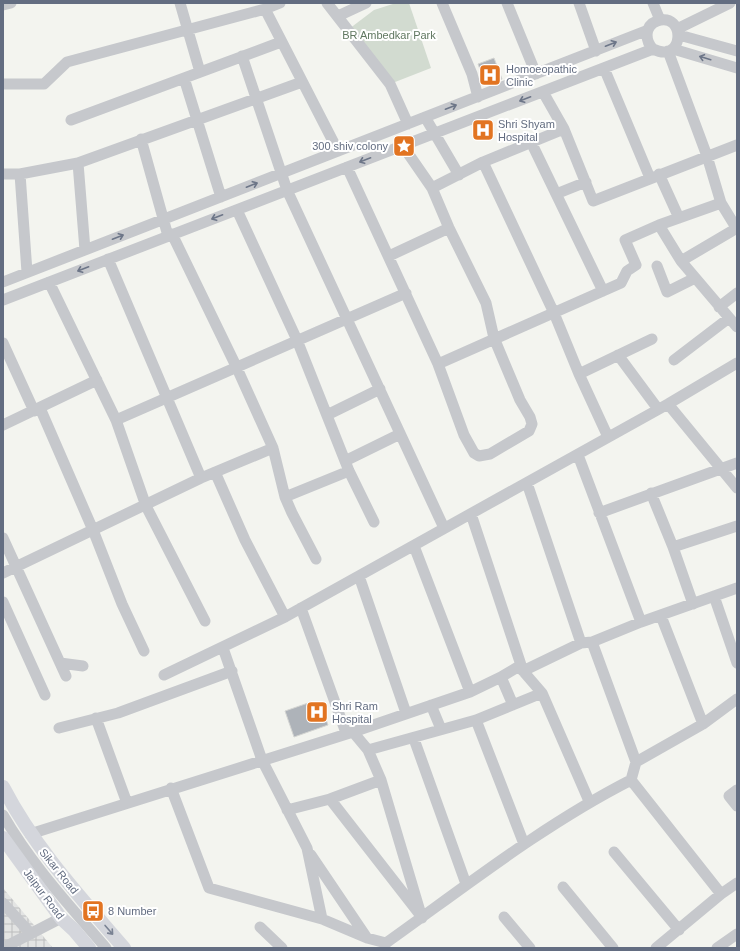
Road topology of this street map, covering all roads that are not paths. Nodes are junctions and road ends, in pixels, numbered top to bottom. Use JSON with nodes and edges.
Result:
{"nodes":[{"id":1,"x":11,"y":3,"type":"edge"},
{"id":2,"x":180,"y":3,"type":"edge"},
{"id":3,"x":280,"y":3,"type":"edge"},
{"id":4,"x":327,"y":3,"type":"edge"},
{"id":5,"x":366,"y":3,"type":"edge"},
{"id":6,"x":442,"y":3,"type":"edge"},
{"id":7,"x":507,"y":3,"type":"edge"},
{"id":8,"x":578,"y":3,"type":"edge"},
{"id":9,"x":653,"y":3,"type":"edge"},
{"id":10,"x":730,"y":3,"type":"edge"},
{"id":11,"x":3,"y":5,"type":"edge"},
{"id":12,"x":265,"y":9,"type":"junction"},
{"id":13,"x":338,"y":16,"type":"junction"},
{"id":14,"x":660,"y":20,"type":"junction"},
{"id":15,"x":188,"y":30,"type":"junction"},
{"id":16,"x":648,"y":30,"type":"junction"},
{"id":17,"x":678,"y":32,"type":"junction"},
{"id":18,"x":281,"y":42,"type":"junction"},
{"id":19,"x":653,"y":49,"type":"junction"},
{"id":20,"x":671,"y":50,"type":"junction"},
{"id":21,"x":596,"y":51,"type":"junction"},
{"id":22,"x":737,"y":51,"type":"edge"},
{"id":23,"x":242,"y":56,"type":"junction"},
{"id":24,"x":604,"y":68,"type":"junction"},
{"id":25,"x":737,"y":68,"type":"edge"},
{"id":26,"x":200,"y":72,"type":"junction"},
{"id":27,"x":536,"y":74,"type":"junction"},
{"id":28,"x":184,"y":78,"type":"junction"},
{"id":29,"x":302,"y":82,"type":"junction"},
{"id":30,"x":3,"y":84,"type":"edge"},
{"id":31,"x":543,"y":92,"type":"junction"},
{"id":32,"x":256,"y":97,"type":"junction"},
{"id":33,"x":478,"y":97,"type":"junction"},
{"id":34,"x":425,"y":117,"type":"junction"},
{"id":35,"x":198,"y":118,"type":"junction"},
{"id":36,"x":71,"y":120,"type":"dead end"},
{"id":37,"x":408,"y":124,"type":"junction"},
{"id":38,"x":564,"y":129,"type":"junction"},
{"id":39,"x":434,"y":134,"type":"junction"},
{"id":40,"x":140,"y":139,"type":"junction"},
{"id":41,"x":531,"y":142,"type":"junction"},
{"id":42,"x":737,"y":145,"type":"edge"},
{"id":43,"x":402,"y":146,"type":"junction"},
{"id":44,"x":338,"y":151,"type":"junction"},
{"id":45,"x":707,"y":156,"type":"junction"},
{"id":46,"x":483,"y":162,"type":"junction"},
{"id":47,"x":78,"y":163,"type":"junction"},
{"id":48,"x":347,"y":167,"type":"junction"},
{"id":49,"x":281,"y":173,"type":"junction"},
{"id":50,"x":3,"y":174,"type":"edge"},
{"id":51,"x":20,"y":174,"type":"junction"},
{"id":52,"x":459,"y":175,"type":"junction"},
{"id":53,"x":655,"y":176,"type":"junction"},
{"id":54,"x":586,"y":182,"type":"junction"},
{"id":55,"x":432,"y":188,"type":"junction"},
{"id":56,"x":287,"y":190,"type":"junction"},
{"id":57,"x":556,"y":194,"type":"junction"},
{"id":58,"x":221,"y":197,"type":"junction"},
{"id":59,"x":721,"y":203,"type":"junction"},
{"id":60,"x":237,"y":210,"type":"junction"},
{"id":61,"x":679,"y":218,"type":"junction"},
{"id":62,"x":162,"y":219,"type":"junction"},
{"id":63,"x":659,"y":225,"type":"junction"},
{"id":64,"x":449,"y":228,"type":"junction"},
{"id":65,"x":737,"y":229,"type":"edge"},
{"id":66,"x":170,"y":235,"type":"junction"},
{"id":67,"x":85,"y":250,"type":"junction"},
{"id":68,"x":389,"y":256,"type":"junction"},
{"id":69,"x":108,"y":259,"type":"junction"},
{"id":70,"x":681,"y":261,"type":"junction"},
{"id":71,"x":657,"y":266,"type":"dead end"},
{"id":72,"x":40,"y":267,"type":"junction"},
{"id":73,"x":27,"y":272,"type":"junction"},
{"id":74,"x":695,"y":278,"type":"junction"},
{"id":75,"x":3,"y":282,"type":"edge"},
{"id":76,"x":47,"y":283,"type":"junction"},
{"id":77,"x":603,"y":291,"type":"junction"},
{"id":78,"x":406,"y":293,"type":"junction"},
{"id":79,"x":737,"y":293,"type":"edge"},
{"id":80,"x":3,"y":300,"type":"edge"},
{"id":81,"x":719,"y":307,"type":"junction"},
{"id":82,"x":554,"y":313,"type":"junction"},
{"id":83,"x":346,"y":318,"type":"junction"},
{"id":84,"x":729,"y":318,"type":"junction"},
{"id":85,"x":737,"y":327,"type":"edge"},
{"id":86,"x":494,"y":338,"type":"junction"},
{"id":87,"x":652,"y":339,"type":"dead end"},
{"id":88,"x":297,"y":340,"type":"junction"},
{"id":89,"x":3,"y":343,"type":"edge"},
{"id":90,"x":618,"y":355,"type":"junction"},
{"id":91,"x":674,"y":360,"type":"dead end"},
{"id":92,"x":737,"y":363,"type":"edge"},
{"id":93,"x":438,"y":364,"type":"junction"},
{"id":94,"x":236,"y":366,"type":"junction"},
{"id":95,"x":579,"y":374,"type":"junction"},
{"id":96,"x":97,"y":380,"type":"junction"},
{"id":97,"x":380,"y":389,"type":"junction"},
{"id":98,"x":167,"y":397,"type":"junction"},
{"id":99,"x":663,"y":407,"type":"junction"},
{"id":100,"x":37,"y":409,"type":"junction"},
{"id":101,"x":327,"y":415,"type":"junction"},
{"id":102,"x":116,"y":420,"type":"junction"},
{"id":103,"x":3,"y":425,"type":"edge"},
{"id":104,"x":400,"y":434,"type":"junction"},
{"id":105,"x":608,"y":437,"type":"junction"},
{"id":106,"x":273,"y":448,"type":"junction"},
{"id":107,"x":578,"y":455,"type":"junction"},
{"id":108,"x":345,"y":461,"type":"junction"},
{"id":109,"x":737,"y":463,"type":"edge"},
{"id":110,"x":720,"y":468,"type":"junction"},
{"id":111,"x":349,"y":471,"type":"junction"},
{"id":112,"x":215,"y":472,"type":"junction"},
{"id":113,"x":201,"y":478,"type":"junction"},
{"id":114,"x":527,"y":483,"type":"junction"},
{"id":115,"x":737,"y":488,"type":"edge"},
{"id":116,"x":651,"y":493,"type":"junction"},
{"id":117,"x":286,"y":498,"type":"junction"},
{"id":118,"x":146,"y":506,"type":"junction"},
{"id":119,"x":599,"y":513,"type":"junction"},
{"id":120,"x":471,"y":514,"type":"junction"},
{"id":121,"x":374,"y":522,"type":"dead end"},
{"id":122,"x":737,"y":526,"type":"edge"},
{"id":123,"x":444,"y":528,"type":"junction"},
{"id":124,"x":93,"y":530,"type":"junction"},
{"id":125,"x":3,"y":538,"type":"edge"},
{"id":126,"x":414,"y":546,"type":"junction"},
{"id":127,"x":673,"y":547,"type":"junction"},
{"id":128,"x":316,"y":558,"type":"dead end"},
{"id":129,"x":15,"y":568,"type":"junction"},
{"id":130,"x":3,"y":573,"type":"edge"},
{"id":131,"x":359,"y":576,"type":"junction"},
{"id":132,"x":737,"y":588,"type":"edge"},
{"id":133,"x":714,"y":596,"type":"junction"},
{"id":134,"x":3,"y":602,"type":"edge"},
{"id":135,"x":693,"y":604,"type":"junction"},
{"id":136,"x":301,"y":608,"type":"junction"},
{"id":137,"x":661,"y":616,"type":"junction"},
{"id":138,"x":285,"y":617,"type":"junction"},
{"id":139,"x":205,"y":622,"type":"dead end"},
{"id":140,"x":641,"y":622,"type":"junction"},
{"id":141,"x":587,"y":642,"type":"junction"},
{"id":142,"x":223,"y":648,"type":"junction"},
{"id":143,"x":144,"y":651,"type":"dead end"},
{"id":144,"x":60,"y":662,"type":"junction"},
{"id":145,"x":737,"y":663,"type":"edge"},
{"id":146,"x":83,"y":666,"type":"dead end"},
{"id":147,"x":522,"y":668,"type":"junction"},
{"id":148,"x":232,"y":671,"type":"junction"},
{"id":149,"x":164,"y":675,"type":"dead end"},
{"id":150,"x":66,"y":676,"type":"dead end"},
{"id":151,"x":501,"y":677,"type":"junction"},
{"id":152,"x":470,"y":692,"type":"junction"},
{"id":153,"x":542,"y":693,"type":"junction"},
{"id":154,"x":45,"y":695,"type":"dead end"},
{"id":155,"x":737,"y":698,"type":"edge"},
{"id":156,"x":430,"y":705,"type":"junction"},
{"id":157,"x":513,"y":705,"type":"junction"},
{"id":158,"x":406,"y":713,"type":"junction"},
{"id":159,"x":96,"y":718,"type":"junction"},
{"id":160,"x":476,"y":720,"type":"junction"},
{"id":161,"x":703,"y":724,"type":"junction"},
{"id":162,"x":59,"y":728,"type":"dead end"},
{"id":163,"x":441,"y":729,"type":"junction"},
{"id":164,"x":349,"y":732,"type":"junction"},
{"id":165,"x":414,"y":739,"type":"junction"},
{"id":166,"x":368,"y":750,"type":"junction"},
{"id":167,"x":262,"y":760,"type":"junction"},
{"id":168,"x":636,"y":762,"type":"junction"},
{"id":169,"x":381,"y":780,"type":"junction"},
{"id":170,"x":631,"y":780,"type":"junction"},
{"id":171,"x":3,"y":787,"type":"edge"},
{"id":172,"x":171,"y":788,"type":"junction"},
{"id":173,"x":737,"y":790,"type":"edge"},
{"id":174,"x":330,"y":799,"type":"junction"},
{"id":175,"x":589,"y":802,"type":"junction"},
{"id":176,"x":127,"y":803,"type":"junction"},
{"id":177,"x":737,"y":806,"type":"edge"},
{"id":178,"x":287,"y":810,"type":"junction"},
{"id":179,"x":3,"y":815,"type":"edge"},
{"id":180,"x":30,"y":834,"type":"junction"},
{"id":181,"x":3,"y":838,"type":"edge"},
{"id":182,"x":524,"y":844,"type":"junction"},
{"id":183,"x":307,"y":848,"type":"junction"},
{"id":184,"x":614,"y":852,"type":"dead end"},
{"id":185,"x":737,"y":883,"type":"edge"},
{"id":186,"x":466,"y":884,"type":"junction"},
{"id":187,"x":562,"y":887,"type":"dead end"},
{"id":188,"x":721,"y":894,"type":"junction"},
{"id":189,"x":3,"y":903,"type":"edge"},
{"id":190,"x":504,"y":917,"type":"dead end"},
{"id":191,"x":61,"y":918,"type":"junction"},
{"id":192,"x":422,"y":918,"type":"junction"},
{"id":193,"x":322,"y":920,"type":"junction"},
{"id":194,"x":260,"y":927,"type":"dead end"},
{"id":195,"x":679,"y":930,"type":"junction"},
{"id":196,"x":31,"y":934,"type":"junction"},
{"id":197,"x":737,"y":934,"type":"edge"},
{"id":198,"x":368,"y":938,"type":"junction"},
{"id":199,"x":385,"y":946,"type":"edge"},
{"id":200,"x":3,"y":948,"type":"edge"},
{"id":201,"x":89,"y":948,"type":"edge"},
{"id":202,"x":106,"y":948,"type":"edge"},
{"id":203,"x":124,"y":948,"type":"edge"},
{"id":204,"x":282,"y":948,"type":"edge"},
{"id":205,"x":530,"y":948,"type":"edge"},
{"id":206,"x":613,"y":948,"type":"edge"},
{"id":207,"x":656,"y":948,"type":"edge"},
{"id":208,"x":717,"y":948,"type":"edge"}],
"edges":[{"from":1,"to":11,"type":"street"},
{"from":2,"to":15,"type":"street"},
{"from":3,"to":12,"type":"street"},
{"from":4,"to":13,"type":"street"},
{"from":5,"to":13,"type":"street"},
{"from":6,"to":33,"type":"street"},
{"from":7,"to":27,"type":"street"},
{"from":8,"to":21,"type":"street"},
{"from":9,"to":14,"type":"street"},
{"from":10,"to":17,"type":"street"},
{"from":12,"to":15,"type":"street"},
{"from":12,"to":18,"type":"street"},
{"from":13,"to":37,"type":"street"},
{"from":14,"to":16,"type":"street"},
{"from":14,"to":17,"type":"street"},
{"from":15,"to":26,"type":"street"},
{"from":15,"to":30,"type":"street"},
{"from":16,"to":19,"type":"street"},
{"from":21,"to":16,"type":"street","one_way":true},
{"from":17,"to":20,"type":"street"},
{"from":17,"to":22,"type":"street"},
{"from":18,"to":23,"type":"street"},
{"from":18,"to":29,"type":"street"},
{"from":19,"to":20,"type":"street"},
{"from":19,"to":24,"type":"street"},
{"from":25,"to":20,"type":"street","one_way":true},
{"from":20,"to":45,"type":"street"},
{"from":21,"to":27,"type":"street"},
{"from":23,"to":26,"type":"street"},
{"from":23,"to":32,"type":"street"},
{"from":24,"to":31,"type":"street"},
{"from":24,"to":53,"type":"street"},
{"from":26,"to":28,"type":"street"},
{"from":27,"to":33,"type":"street"},
{"from":28,"to":35,"type":"street"},
{"from":28,"to":36,"type":"street"},
{"from":29,"to":32,"type":"street"},
{"from":29,"to":44,"type":"street"},
{"from":31,"to":38,"type":"street"},
{"from":31,"to":39,"type":"street","one_way":true},
{"from":32,"to":35,"type":"street"},
{"from":32,"to":49,"type":"street"},
{"from":34,"to":33,"type":"street","one_way":true},
{"from":34,"to":37,"type":"street"},
{"from":34,"to":39,"type":"street"},
{"from":35,"to":40,"type":"street"},
{"from":35,"to":58,"type":"street"},
{"from":37,"to":44,"type":"street"},
{"from":38,"to":41,"type":"street"},
{"from":38,"to":54,"type":"street"},
{"from":39,"to":43,"type":"street"},
{"from":39,"to":52,"type":"street"},
{"from":40,"to":47,"type":"street"},
{"from":40,"to":62,"type":"street"},
{"from":41,"to":46,"type":"street"},
{"from":41,"to":57,"type":"street"},
{"from":42,"to":45,"type":"street"},
{"from":43,"to":48,"type":"street","one_way":true},
{"from":43,"to":55,"type":"street"},
{"from":44,"to":49,"type":"street"},
{"from":45,"to":53,"type":"street"},
{"from":45,"to":59,"type":"street"},
{"from":46,"to":52,"type":"street"},
{"from":46,"to":82,"type":"street"},
{"from":47,"to":51,"type":"street"},
{"from":47,"to":67,"type":"street"},
{"from":48,"to":56,"type":"street"},
{"from":48,"to":68,"type":"street"},
{"from":49,"to":56,"type":"street"},
{"from":58,"to":49,"type":"street","one_way":true},
{"from":50,"to":51,"type":"street"},
{"from":51,"to":73,"type":"street"},
{"from":52,"to":55,"type":"street"},
{"from":53,"to":54,"type":"street"},
{"from":53,"to":61,"type":"street"},
{"from":54,"to":57,"type":"street"},
{"from":55,"to":64,"type":"street"},
{"from":56,"to":60,"type":"street"},
{"from":56,"to":83,"type":"street"},
{"from":57,"to":77,"type":"street"},
{"from":58,"to":62,"type":"street"},
{"from":59,"to":61,"type":"street"},
{"from":59,"to":65,"type":"street"},
{"from":60,"to":66,"type":"street","one_way":true},
{"from":60,"to":88,"type":"street"},
{"from":61,"to":63,"type":"street"},
{"from":62,"to":66,"type":"street"},
{"from":67,"to":62,"type":"street","one_way":true},
{"from":63,"to":70,"type":"street"},
{"from":63,"to":77,"type":"street"},
{"from":64,"to":68,"type":"street"},
{"from":64,"to":86,"type":"street"},
{"from":65,"to":70,"type":"street"},
{"from":66,"to":69,"type":"street"},
{"from":66,"to":94,"type":"street"},
{"from":67,"to":72,"type":"street"},
{"from":68,"to":78,"type":"street"},
{"from":69,"to":76,"type":"street","one_way":true},
{"from":69,"to":98,"type":"street"},
{"from":70,"to":74,"type":"street"},
{"from":71,"to":74,"type":"street"},
{"from":72,"to":73,"type":"street"},
{"from":72,"to":76,"type":"street"},
{"from":73,"to":75,"type":"street"},
{"from":74,"to":81,"type":"street"},
{"from":76,"to":80,"type":"street"},
{"from":76,"to":96,"type":"street"},
{"from":77,"to":82,"type":"street"},
{"from":78,"to":83,"type":"street"},
{"from":78,"to":93,"type":"street"},
{"from":79,"to":81,"type":"street"},
{"from":81,"to":84,"type":"street"},
{"from":82,"to":86,"type":"street"},
{"from":82,"to":95,"type":"street"},
{"from":83,"to":88,"type":"street"},
{"from":83,"to":97,"type":"street"},
{"from":84,"to":85,"type":"street"},
{"from":84,"to":91,"type":"street"},
{"from":86,"to":93,"type":"street"},
{"from":86,"to":93,"type":"street"},
{"from":87,"to":90,"type":"street"},
{"from":88,"to":94,"type":"street"},
{"from":88,"to":101,"type":"street"},
{"from":89,"to":100,"type":"street"},
{"from":90,"to":95,"type":"street"},
{"from":90,"to":99,"type":"street"},
{"from":92,"to":99,"type":"street"},
{"from":94,"to":98,"type":"street"},
{"from":94,"to":106,"type":"street"},
{"from":95,"to":105,"type":"street"},
{"from":96,"to":100,"type":"street"},
{"from":96,"to":102,"type":"street"},
{"from":97,"to":101,"type":"street"},
{"from":97,"to":104,"type":"street"},
{"from":98,"to":102,"type":"street"},
{"from":98,"to":113,"type":"street"},
{"from":99,"to":105,"type":"street"},
{"from":99,"to":110,"type":"street"},
{"from":100,"to":103,"type":"street"},
{"from":100,"to":124,"type":"street"},
{"from":101,"to":108,"type":"street"},
{"from":102,"to":118,"type":"street"},
{"from":104,"to":108,"type":"street"},
{"from":104,"to":123,"type":"street"},
{"from":105,"to":107,"type":"street"},
{"from":106,"to":112,"type":"street"},
{"from":106,"to":117,"type":"street"},
{"from":107,"to":114,"type":"street"},
{"from":107,"to":119,"type":"street"},
{"from":108,"to":111,"type":"street"},
{"from":109,"to":110,"type":"street"},
{"from":110,"to":115,"type":"street"},
{"from":110,"to":116,"type":"street"},
{"from":111,"to":117,"type":"street"},
{"from":111,"to":121,"type":"street"},
{"from":112,"to":113,"type":"street"},
{"from":112,"to":138,"type":"street"},
{"from":113,"to":118,"type":"street"},
{"from":114,"to":120,"type":"street"},
{"from":114,"to":141,"type":"street"},
{"from":116,"to":119,"type":"street"},
{"from":116,"to":127,"type":"street"},
{"from":117,"to":128,"type":"street"},
{"from":118,"to":124,"type":"street"},
{"from":118,"to":139,"type":"street"},
{"from":119,"to":140,"type":"street"},
{"from":120,"to":123,"type":"street"},
{"from":120,"to":147,"type":"street"},
{"from":122,"to":127,"type":"street"},
{"from":123,"to":126,"type":"street"},
{"from":124,"to":129,"type":"street"},
{"from":124,"to":143,"type":"street"},
{"from":125,"to":129,"type":"street"},
{"from":126,"to":131,"type":"street"},
{"from":126,"to":152,"type":"street"},
{"from":127,"to":135,"type":"street"},
{"from":129,"to":130,"type":"street"},
{"from":129,"to":144,"type":"street"},
{"from":131,"to":136,"type":"street"},
{"from":131,"to":158,"type":"street"},
{"from":132,"to":133,"type":"street"},
{"from":133,"to":135,"type":"street"},
{"from":133,"to":145,"type":"street"},
{"from":134,"to":154,"type":"street"},
{"from":135,"to":137,"type":"street"},
{"from":136,"to":138,"type":"street"},
{"from":136,"to":164,"type":"street"},
{"from":137,"to":140,"type":"street"},
{"from":137,"to":161,"type":"street"},
{"from":138,"to":142,"type":"street"},
{"from":140,"to":141,"type":"street"},
{"from":141,"to":147,"type":"street"},
{"from":141,"to":168,"type":"street"},
{"from":142,"to":148,"type":"street"},
{"from":142,"to":149,"type":"street"},
{"from":144,"to":146,"type":"street"},
{"from":144,"to":150,"type":"street"},
{"from":147,"to":151,"type":"street"},
{"from":147,"to":153,"type":"street"},
{"from":148,"to":159,"type":"street"},
{"from":148,"to":167,"type":"street"},
{"from":151,"to":152,"type":"street"},
{"from":151,"to":157,"type":"street"},
{"from":152,"to":156,"type":"street"},
{"from":153,"to":157,"type":"street"},
{"from":153,"to":175,"type":"street"},
{"from":155,"to":161,"type":"street"},
{"from":156,"to":158,"type":"street"},
{"from":156,"to":163,"type":"street"},
{"from":157,"to":160,"type":"street"},
{"from":158,"to":164,"type":"street"},
{"from":159,"to":162,"type":"street"},
{"from":159,"to":176,"type":"street"},
{"from":160,"to":163,"type":"street"},
{"from":160,"to":182,"type":"street"},
{"from":161,"to":168,"type":"street"},
{"from":163,"to":165,"type":"street"},
{"from":164,"to":166,"type":"street"},
{"from":164,"to":167,"type":"street"},
{"from":165,"to":166,"type":"street"},
{"from":165,"to":186,"type":"street"},
{"from":166,"to":169,"type":"street"},
{"from":167,"to":172,"type":"street"},
{"from":167,"to":178,"type":"street"},
{"from":168,"to":170,"type":"street"},
{"from":169,"to":174,"type":"street"},
{"from":169,"to":192,"type":"street"},
{"from":170,"to":175,"type":"street"},
{"from":170,"to":188,"type":"street"},
{"from":171,"to":180,"type":"main road","name":"Sikar Road"},
{"from":172,"to":176,"type":"street"},
{"from":172,"to":193,"type":"street"},
{"from":173,"to":177,"type":"street"},
{"from":174,"to":178,"type":"street"},
{"from":174,"to":192,"type":"street"},
{"from":175,"to":182,"type":"street"},
{"from":176,"to":180,"type":"street"},
{"from":178,"to":183,"type":"street"},
{"from":179,"to":202,"type":"street"},
{"from":180,"to":203,"type":"main road","name":"Sikar Road","one_way":true},
{"from":181,"to":191,"type":"main road","name":"Jaipur Road"},
{"from":182,"to":186,"type":"street"},
{"from":183,"to":193,"type":"street"},
{"from":183,"to":198,"type":"street"},
{"from":184,"to":195,"type":"street"},
{"from":185,"to":188,"type":"street"},
{"from":186,"to":192,"type":"street"},
{"from":187,"to":206,"type":"street"},
{"from":188,"to":195,"type":"street"},
{"from":189,"to":196,"type":"street"},
{"from":190,"to":205,"type":"street"},
{"from":191,"to":196,"type":"street"},
{"from":191,"to":201,"type":"main road","name":"Jaipur Road"},
{"from":192,"to":199,"type":"street"},
{"from":193,"to":198,"type":"street"},
{"from":194,"to":204,"type":"street"},
{"from":195,"to":207,"type":"street"},
{"from":196,"to":200,"type":"street"},
{"from":197,"to":208,"type":"street"},
{"from":198,"to":199,"type":"street"}]}
